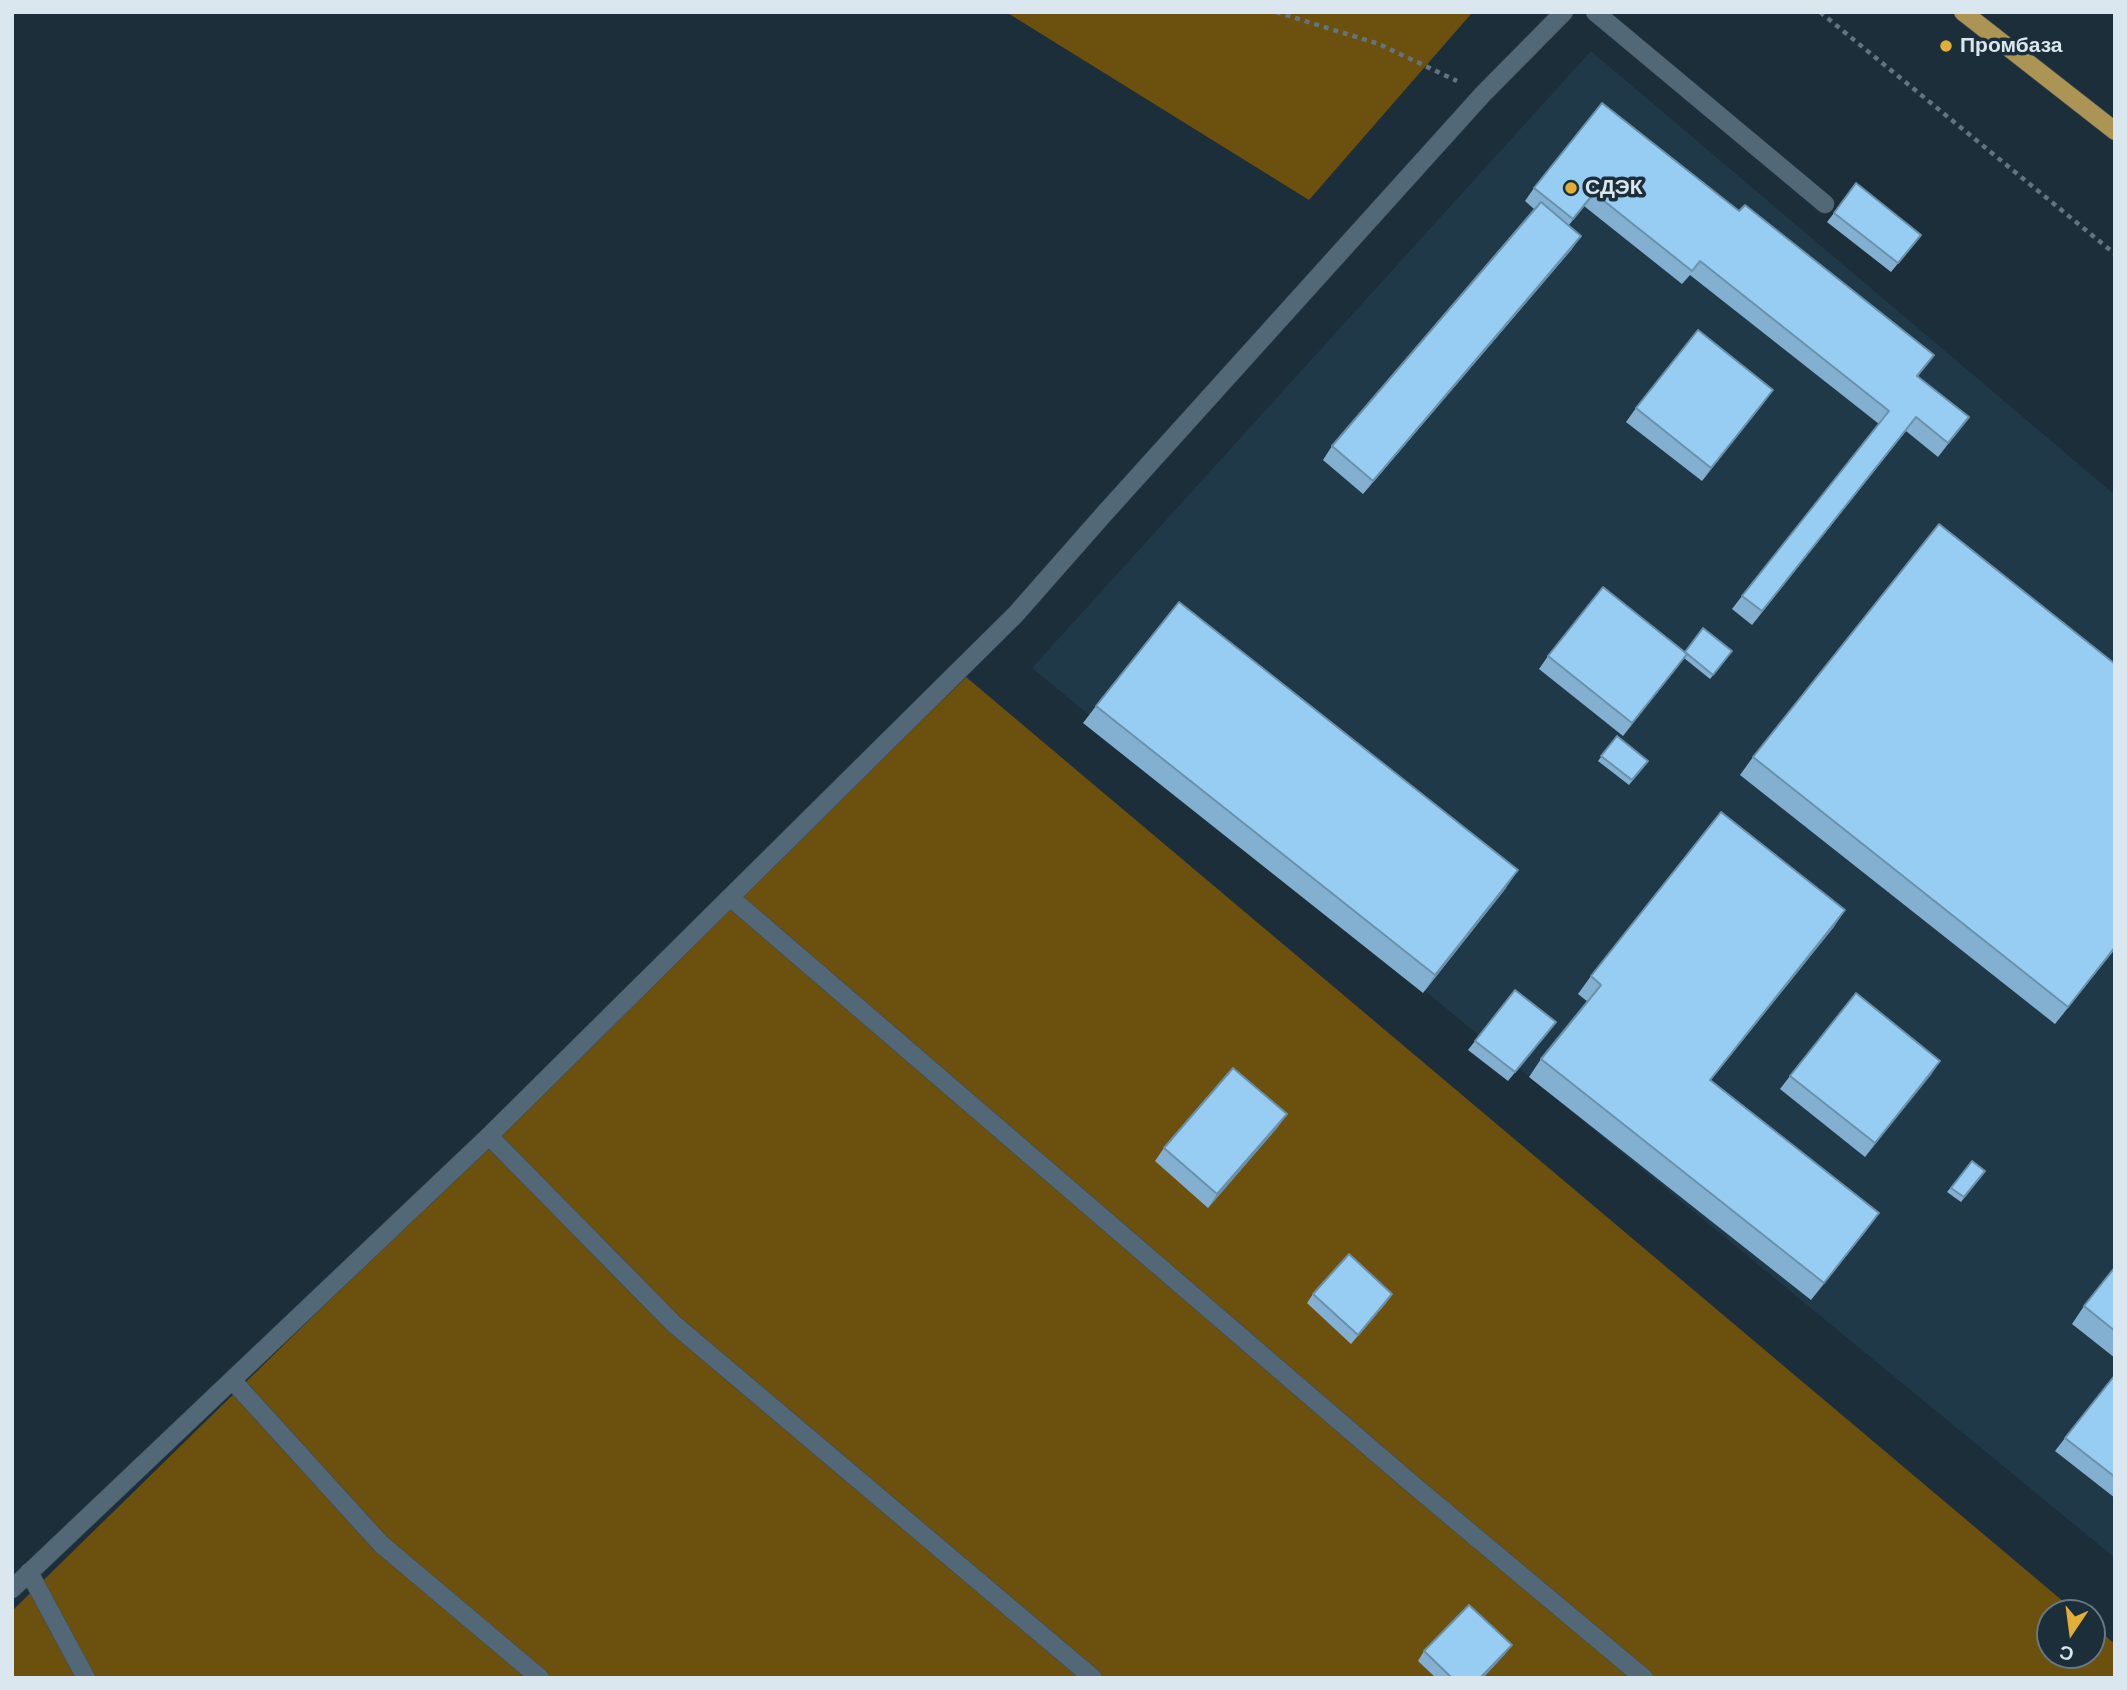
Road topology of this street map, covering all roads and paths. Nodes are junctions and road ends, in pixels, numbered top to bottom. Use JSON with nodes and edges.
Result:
{"nodes":[{"id":1,"x":1276,"y":12,"type":"edge"},
{"id":2,"x":1564,"y":12,"type":"edge"},
{"id":3,"x":1595,"y":12,"type":"edge"},
{"id":4,"x":1820,"y":12,"type":"edge"},
{"id":5,"x":1963,"y":12,"type":"edge"},
{"id":6,"x":1483,"y":94,"type":"junction"},
{"id":7,"x":2115,"y":131,"type":"edge"},
{"id":8,"x":1825,"y":204,"type":"dead end"},
{"id":9,"x":2115,"y":254,"type":"edge"},
{"id":10,"x":731,"y":898,"type":"junction"},
{"id":11,"x":489,"y":1136,"type":"junction"},
{"id":12,"x":233,"y":1381,"type":"junction"},
{"id":13,"x":29,"y":1572,"type":"junction"},
{"id":14,"x":12,"y":1589,"type":"edge"},
{"id":15,"x":86,"y":1678,"type":"edge"},
{"id":16,"x":540,"y":1678,"type":"edge"},
{"id":17,"x":1093,"y":1678,"type":"edge"},
{"id":18,"x":1644,"y":1678,"type":"edge"}],
"edges":[{"from":1,"to":6,"type":"path"},
{"from":2,"to":6,"type":"street"},
{"from":3,"to":8,"type":"street"},
{"from":4,"to":9,"type":"path"},
{"from":5,"to":7,"type":"main road"},
{"from":6,"to":10,"type":"street"},
{"from":10,"to":11,"type":"street"},
{"from":10,"to":18,"type":"street"},
{"from":11,"to":12,"type":"street"},
{"from":11,"to":17,"type":"street"},
{"from":12,"to":13,"type":"street"},
{"from":12,"to":16,"type":"street"},
{"from":13,"to":14,"type":"street"},
{"from":13,"to":15,"type":"street"}]}
